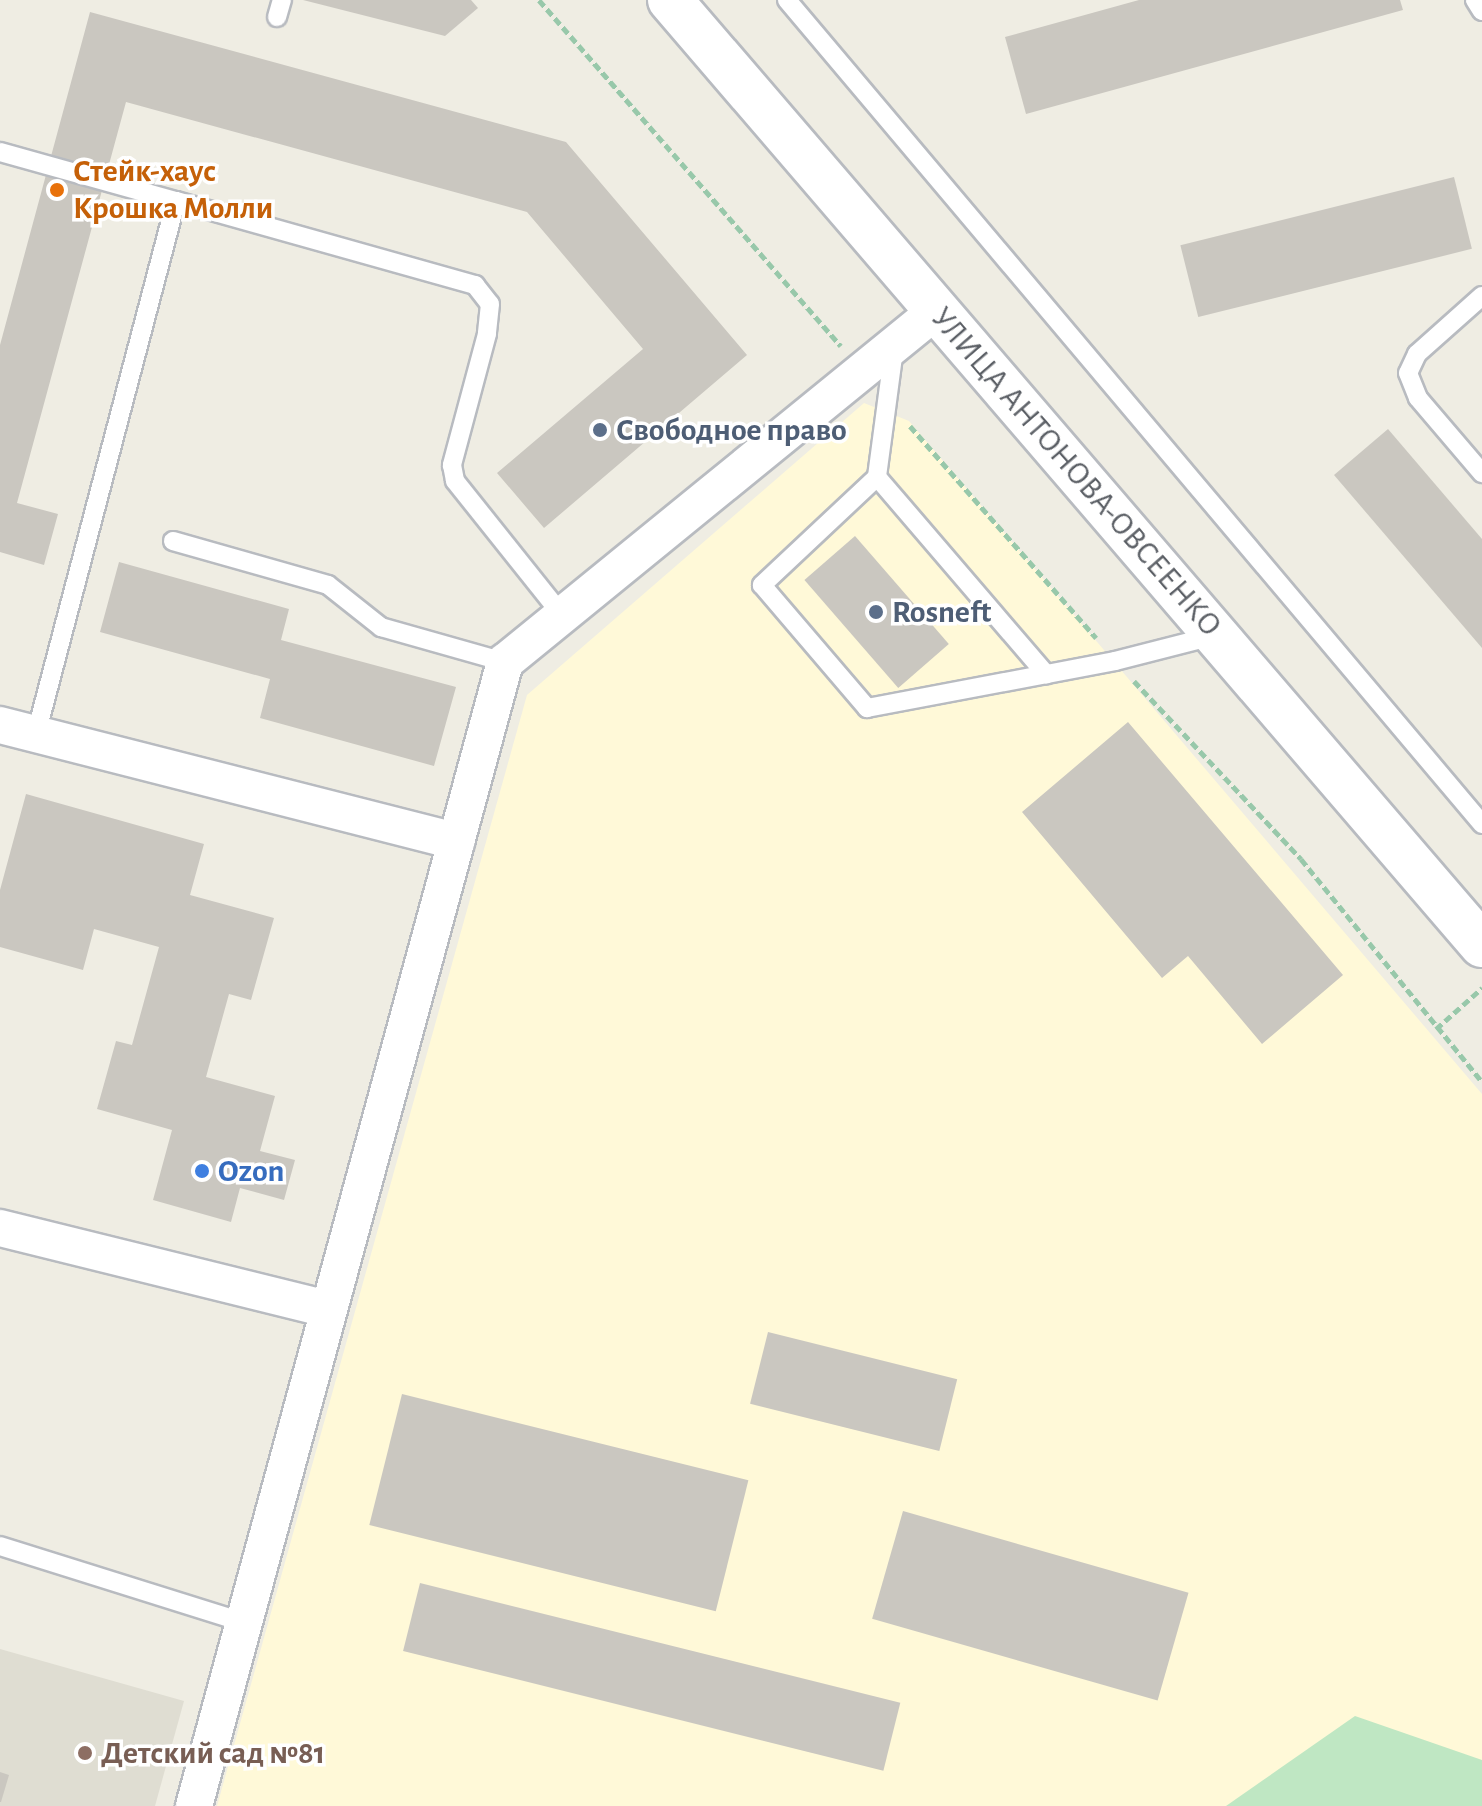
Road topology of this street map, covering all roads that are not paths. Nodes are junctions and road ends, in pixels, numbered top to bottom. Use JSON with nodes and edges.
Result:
{"nodes":[{"id":1,"x":670,"y":0,"type":"edge"},
{"id":2,"x":787,"y":0,"type":"edge"},
{"id":3,"x":1475,"y":0,"type":"edge"},
{"id":4,"x":1482,"y":11,"type":"edge"},
{"id":5,"x":0,"y":152,"type":"edge"},
{"id":6,"x":176,"y":201,"type":"junction"},
{"id":7,"x":1482,"y":296,"type":"edge"},
{"id":8,"x":937,"y":310,"type":"junction"},
{"id":9,"x":894,"y":345,"type":"junction"},
{"id":10,"x":1482,"y":473,"type":"edge"},
{"id":11,"x":877,"y":477,"type":"junction"},
{"id":12,"x":173,"y":541,"type":"dead end"},
{"id":13,"x":562,"y":615,"type":"junction"},
{"id":14,"x":1216,"y":635,"type":"junction"},
{"id":15,"x":505,"y":662,"type":"junction"},
{"id":16,"x":1046,"y":674,"type":"junction"},
{"id":17,"x":0,"y":725,"type":"edge"},
{"id":18,"x":36,"y":734,"type":"junction"},
{"id":19,"x":1482,"y":824,"type":"edge"},
{"id":20,"x":456,"y":841,"type":"junction"},
{"id":21,"x":1482,"y":945,"type":"edge"},
{"id":22,"x":0,"y":1228,"type":"edge"},
{"id":23,"x":327,"y":1309,"type":"junction"},
{"id":24,"x":0,"y":1546,"type":"edge"},
{"id":25,"x":246,"y":1623,"type":"junction"},
{"id":26,"x":194,"y":1806,"type":"edge"}],
"edges":[{"from":1,"to":8,"type":"main road","name":"УЛИЦА АНТОНОВА-ОВСЕЕНКО"},
{"from":2,"to":19,"type":"lane"},
{"from":3,"to":4,"type":"lane"},
{"from":5,"to":6,"type":"lane"},
{"from":6,"to":13,"type":"lane"},
{"from":6,"to":18,"type":"lane"},
{"from":7,"to":10,"type":"lane"},
{"from":8,"to":9,"type":"street"},
{"from":8,"to":14,"type":"main road","name":"УЛИЦА АНТОНОВА-ОВСЕЕНКО"},
{"from":9,"to":11,"type":"lane"},
{"from":9,"to":13,"type":"street"},
{"from":11,"to":16,"type":"lane"},
{"from":11,"to":16,"type":"lane"},
{"from":12,"to":15,"type":"lane"},
{"from":13,"to":15,"type":"street"},
{"from":14,"to":16,"type":"lane"},
{"from":14,"to":21,"type":"main road","name":"УЛИЦА АНТОНОВА-ОВСЕЕНКО"},
{"from":15,"to":20,"type":"street"},
{"from":17,"to":18,"type":"street"},
{"from":18,"to":20,"type":"street"},
{"from":20,"to":23,"type":"street"},
{"from":22,"to":23,"type":"street"},
{"from":23,"to":25,"type":"street"},
{"from":24,"to":25,"type":"lane"},
{"from":25,"to":26,"type":"street"}]}
